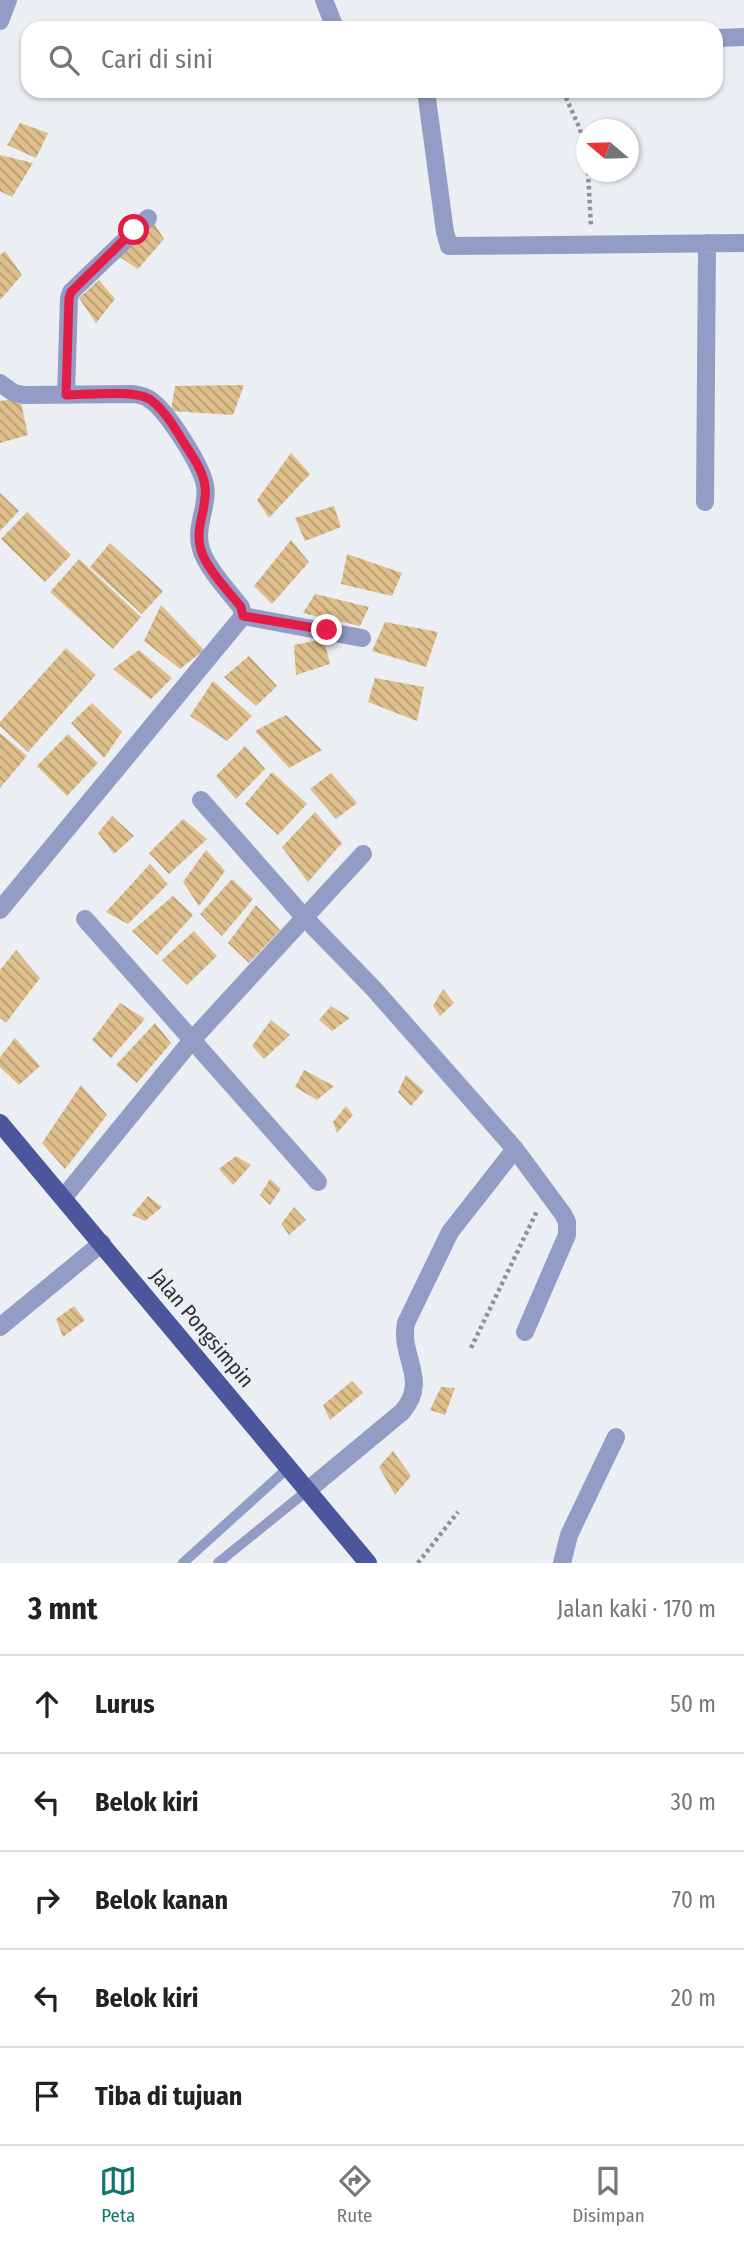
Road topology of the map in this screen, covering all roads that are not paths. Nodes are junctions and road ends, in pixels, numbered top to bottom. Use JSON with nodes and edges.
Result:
{"nodes":[{"id":1,"x":8,"y":0,"type":"edge"},
{"id":2,"x":324,"y":0,"type":"edge"},
{"id":3,"x":0,"y":21,"type":"edge"},
{"id":4,"x":332,"y":21,"type":"edge"},
{"id":5,"x":744,"y":37,"type":"edge"},
{"id":6,"x":723,"y":38,"type":"edge"},
{"id":7,"x":427,"y":98,"type":"edge"},
{"id":8,"x":148,"y":218,"type":"dead end"},
{"id":9,"x":707,"y":243,"type":"junction"},
{"id":10,"x":744,"y":243,"type":"edge"},
{"id":11,"x":0,"y":383,"type":"edge"},
{"id":12,"x":66,"y":395,"type":"junction"},
{"id":13,"x":705,"y":502,"type":"dead end"},
{"id":14,"x":243,"y":616,"type":"junction"},
{"id":15,"x":362,"y":638,"type":"dead end"},
{"id":16,"x":201,"y":800,"type":"dead end"},
{"id":17,"x":363,"y":854,"type":"dead end"},
{"id":18,"x":0,"y":910,"type":"edge"},
{"id":19,"x":304,"y":917,"type":"junction"},
{"id":20,"x":85,"y":919,"type":"dead end"},
{"id":21,"x":192,"y":1040,"type":"junction"},
{"id":22,"x":0,"y":1123,"type":"edge"},
{"id":23,"x":515,"y":1149,"type":"junction"},
{"id":24,"x":318,"y":1182,"type":"dead end"},
{"id":25,"x":64,"y":1197,"type":"junction"},
{"id":26,"x":102,"y":1242,"type":"junction"},
{"id":27,"x":0,"y":1327,"type":"edge"},
{"id":28,"x":526,"y":1332,"type":"dead end"},
{"id":29,"x":616,"y":1437,"type":"dead end"},
{"id":30,"x":289,"y":1467,"type":"junction"},
{"id":31,"x":308,"y":1490,"type":"junction"},
{"id":32,"x":183,"y":1563,"type":"edge"},
{"id":33,"x":218,"y":1563,"type":"edge"},
{"id":34,"x":368,"y":1563,"type":"edge"},
{"id":35,"x":562,"y":1563,"type":"edge"}],
"edges":[{"from":1,"to":3,"type":"street"},
{"from":2,"to":4,"type":"street"},
{"from":5,"to":6,"type":"street"},
{"from":7,"to":9,"type":"street"},
{"from":8,"to":12,"type":"street"},
{"from":9,"to":10,"type":"street"},
{"from":9,"to":13,"type":"street"},
{"from":11,"to":12,"type":"street"},
{"from":12,"to":14,"type":"street"},
{"from":14,"to":15,"type":"street"},
{"from":14,"to":18,"type":"street"},
{"from":16,"to":19,"type":"street"},
{"from":17,"to":19,"type":"street"},
{"from":19,"to":21,"type":"street"},
{"from":19,"to":23,"type":"street"},
{"from":20,"to":21,"type":"street"},
{"from":21,"to":24,"type":"street"},
{"from":21,"to":25,"type":"street"},
{"from":22,"to":25,"type":"main road","name":"Jalan Pongsimpin"},
{"from":23,"to":28,"type":"street"},
{"from":23,"to":31,"type":"street"},
{"from":25,"to":26,"type":"main road","name":"Jalan Pongsimpin"},
{"from":26,"to":27,"type":"street"},
{"from":26,"to":30,"type":"main road","name":"Jalan Pongsimpin"},
{"from":29,"to":35,"type":"street"},
{"from":30,"to":31,"type":"main road","name":"Jalan Pongsimpin"},
{"from":30,"to":32,"type":"lane"},
{"from":31,"to":33,"type":"lane"},
{"from":31,"to":34,"type":"main road","name":"Jalan Pongsimpin"}]}
